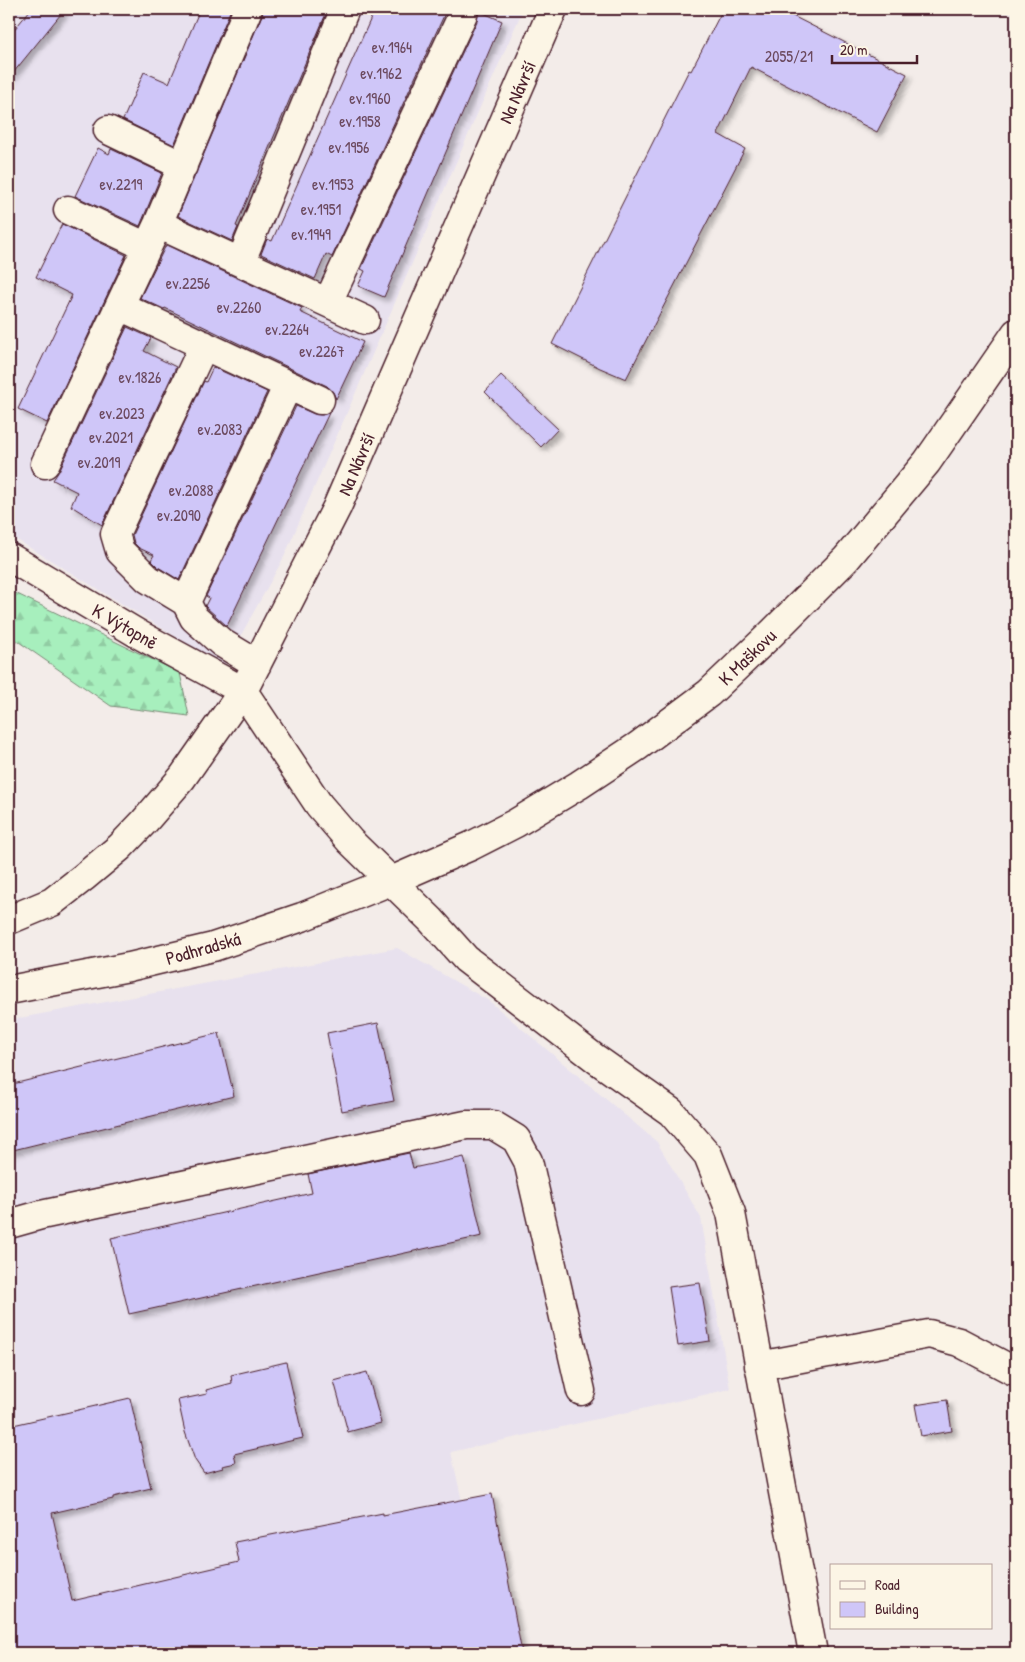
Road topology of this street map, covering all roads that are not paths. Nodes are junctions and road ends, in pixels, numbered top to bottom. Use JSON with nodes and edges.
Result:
{"nodes":[{"id":1,"x":248,"y":9,"type":"edge"},
{"id":2,"x":345,"y":9,"type":"edge"},
{"id":3,"x":463,"y":9,"type":"edge"},
{"id":4,"x":553,"y":9,"type":"edge"},
{"id":5,"x":108,"y":130,"type":"dead end"},
{"id":6,"x":182,"y":166,"type":"junction"},
{"id":7,"x":68,"y":210,"type":"dead end"},
{"id":8,"x":152,"y":236,"type":"junction"},
{"id":9,"x":241,"y":261,"type":"junction"},
{"id":10,"x":328,"y":302,"type":"junction"},
{"id":11,"x":120,"y":306,"type":"junction"},
{"id":12,"x":365,"y":320,"type":"dead end"},
{"id":13,"x":1016,"y":333,"type":"edge"},
{"id":14,"x":204,"y":345,"type":"junction"},
{"id":15,"x":288,"y":385,"type":"junction"},
{"id":16,"x":320,"y":400,"type":"dead end"},
{"id":17,"x":45,"y":464,"type":"dead end"},
{"id":18,"x":9,"y":557,"type":"edge"},
{"id":19,"x":186,"y":602,"type":"junction"},
{"id":20,"x":257,"y":664,"type":"junction"},
{"id":21,"x":243,"y":691,"type":"junction"},
{"id":22,"x":391,"y":881,"type":"junction"},
{"id":23,"x":9,"y":920,"type":"edge"},
{"id":24,"x":9,"y":990,"type":"edge"},
{"id":25,"x":9,"y":1224,"type":"edge"},
{"id":26,"x":759,"y":1366,"type":"junction"},
{"id":27,"x":1012,"y":1370,"type":"dead end"},
{"id":28,"x":581,"y":1391,"type":"dead end"},
{"id":29,"x":813,"y":1653,"type":"edge"}],
"edges":[{"from":1,"to":6,"type":"street"},
{"from":2,"to":9,"type":"street"},
{"from":3,"to":10,"type":"street"},
{"from":4,"to":20,"type":"street","name":"Na Návrší"},
{"from":5,"to":6,"type":"street"},
{"from":6,"to":8,"type":"street"},
{"from":7,"to":8,"type":"street"},
{"from":8,"to":9,"type":"street"},
{"from":8,"to":11,"type":"street"},
{"from":9,"to":10,"type":"street"},
{"from":10,"to":12,"type":"street"},
{"from":11,"to":14,"type":"street"},
{"from":11,"to":17,"type":"street"},
{"from":13,"to":22,"type":"street","name":"K Maškovu"},
{"from":14,"to":15,"type":"street"},
{"from":14,"to":19,"type":"street"},
{"from":15,"to":16,"type":"street"},
{"from":15,"to":19,"type":"street"},
{"from":18,"to":21,"type":"street","name":"K Výtopně"},
{"from":19,"to":20,"type":"street"},
{"from":20,"to":21,"type":"street","name":"Na Návrší"},
{"from":21,"to":22,"type":"street"},
{"from":21,"to":23,"type":"street","name":"Na Návrší"},
{"from":22,"to":24,"type":"street","name":"Podhradská"},
{"from":22,"to":26,"type":"street"},
{"from":25,"to":28,"type":"street"},
{"from":26,"to":27,"type":"street"},
{"from":26,"to":29,"type":"street"}]}
